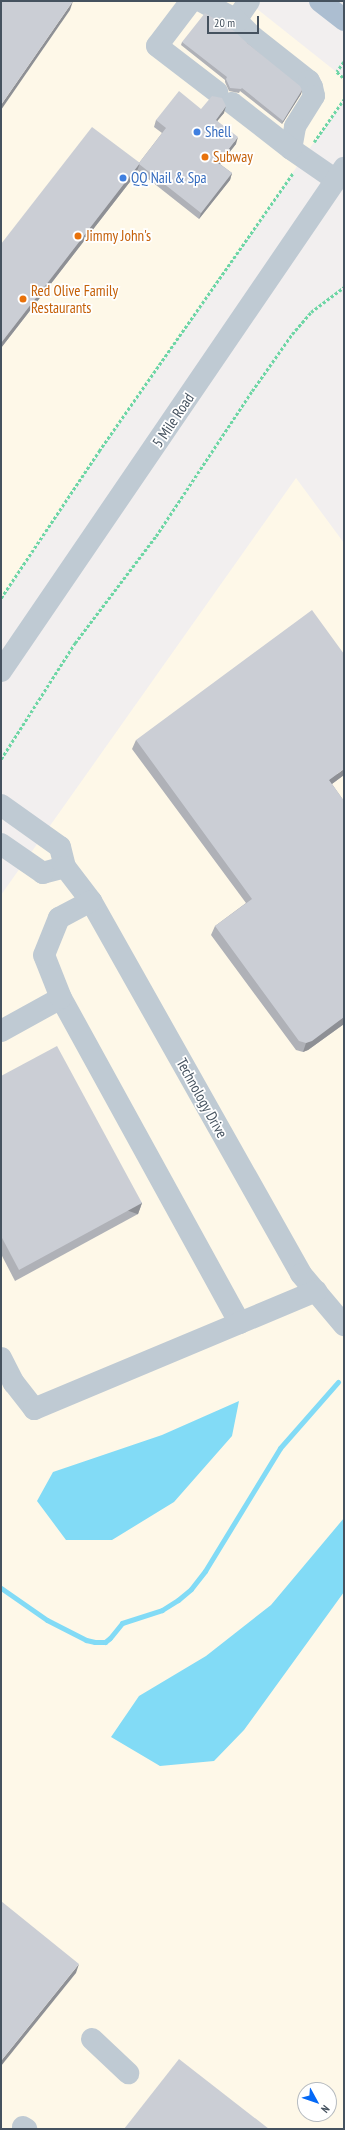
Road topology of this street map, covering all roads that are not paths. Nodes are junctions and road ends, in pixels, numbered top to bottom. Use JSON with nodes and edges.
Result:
{"nodes":[{"id":1,"x":192,"y":1,"type":"edge"},
{"id":2,"x":201,"y":1,"type":"edge"},
{"id":3,"x":249,"y":1,"type":"edge"},
{"id":4,"x":320,"y":1,"type":"edge"},
{"id":5,"x":236,"y":20,"type":"junction"},
{"id":6,"x":344,"y":20,"type":"edge"},
{"id":7,"x":297,"y":153,"type":"junction"},
{"id":8,"x":340,"y":174,"type":"edge"},
{"id":9,"x":1,"y":671,"type":"edge"},
{"id":10,"x":1,"y":805,"type":"edge"},
{"id":11,"x":1,"y":844,"type":"edge"},
{"id":12,"x":65,"y":867,"type":"junction"},
{"id":13,"x":91,"y":901,"type":"junction"},
{"id":14,"x":61,"y":998,"type":"junction"},
{"id":15,"x":1,"y":1031,"type":"edge"},
{"id":16,"x":316,"y":1291,"type":"junction"},
{"id":17,"x":240,"y":1323,"type":"junction"},
{"id":18,"x":344,"y":1325,"type":"edge"},
{"id":19,"x":1,"y":1358,"type":"edge"},
{"id":20,"x":92,"y":2039,"type":"dead end"},
{"id":21,"x":128,"y":2073,"type":"dead end"}],
"edges":[{"from":1,"to":7,"type":"street"},
{"from":2,"to":5,"type":"street"},
{"from":3,"to":5,"type":"street"},
{"from":4,"to":6,"type":"main road"},
{"from":5,"to":7,"type":"street"},
{"from":7,"to":8,"type":"street"},
{"from":8,"to":9,"type":"street","name":"5 Mile Road"},
{"from":10,"to":12,"type":"street","name":"Technology Drive"},
{"from":11,"to":12,"type":"street"},
{"from":12,"to":13,"type":"street","name":"Technology Drive"},
{"from":13,"to":14,"type":"street"},
{"from":13,"to":16,"type":"street","name":"Technology Drive"},
{"from":14,"to":15,"type":"street"},
{"from":14,"to":17,"type":"street"},
{"from":16,"to":17,"type":"street"},
{"from":16,"to":18,"type":"street","name":"Technology Drive"},
{"from":17,"to":19,"type":"street"},
{"from":20,"to":21,"type":"street"}]}
